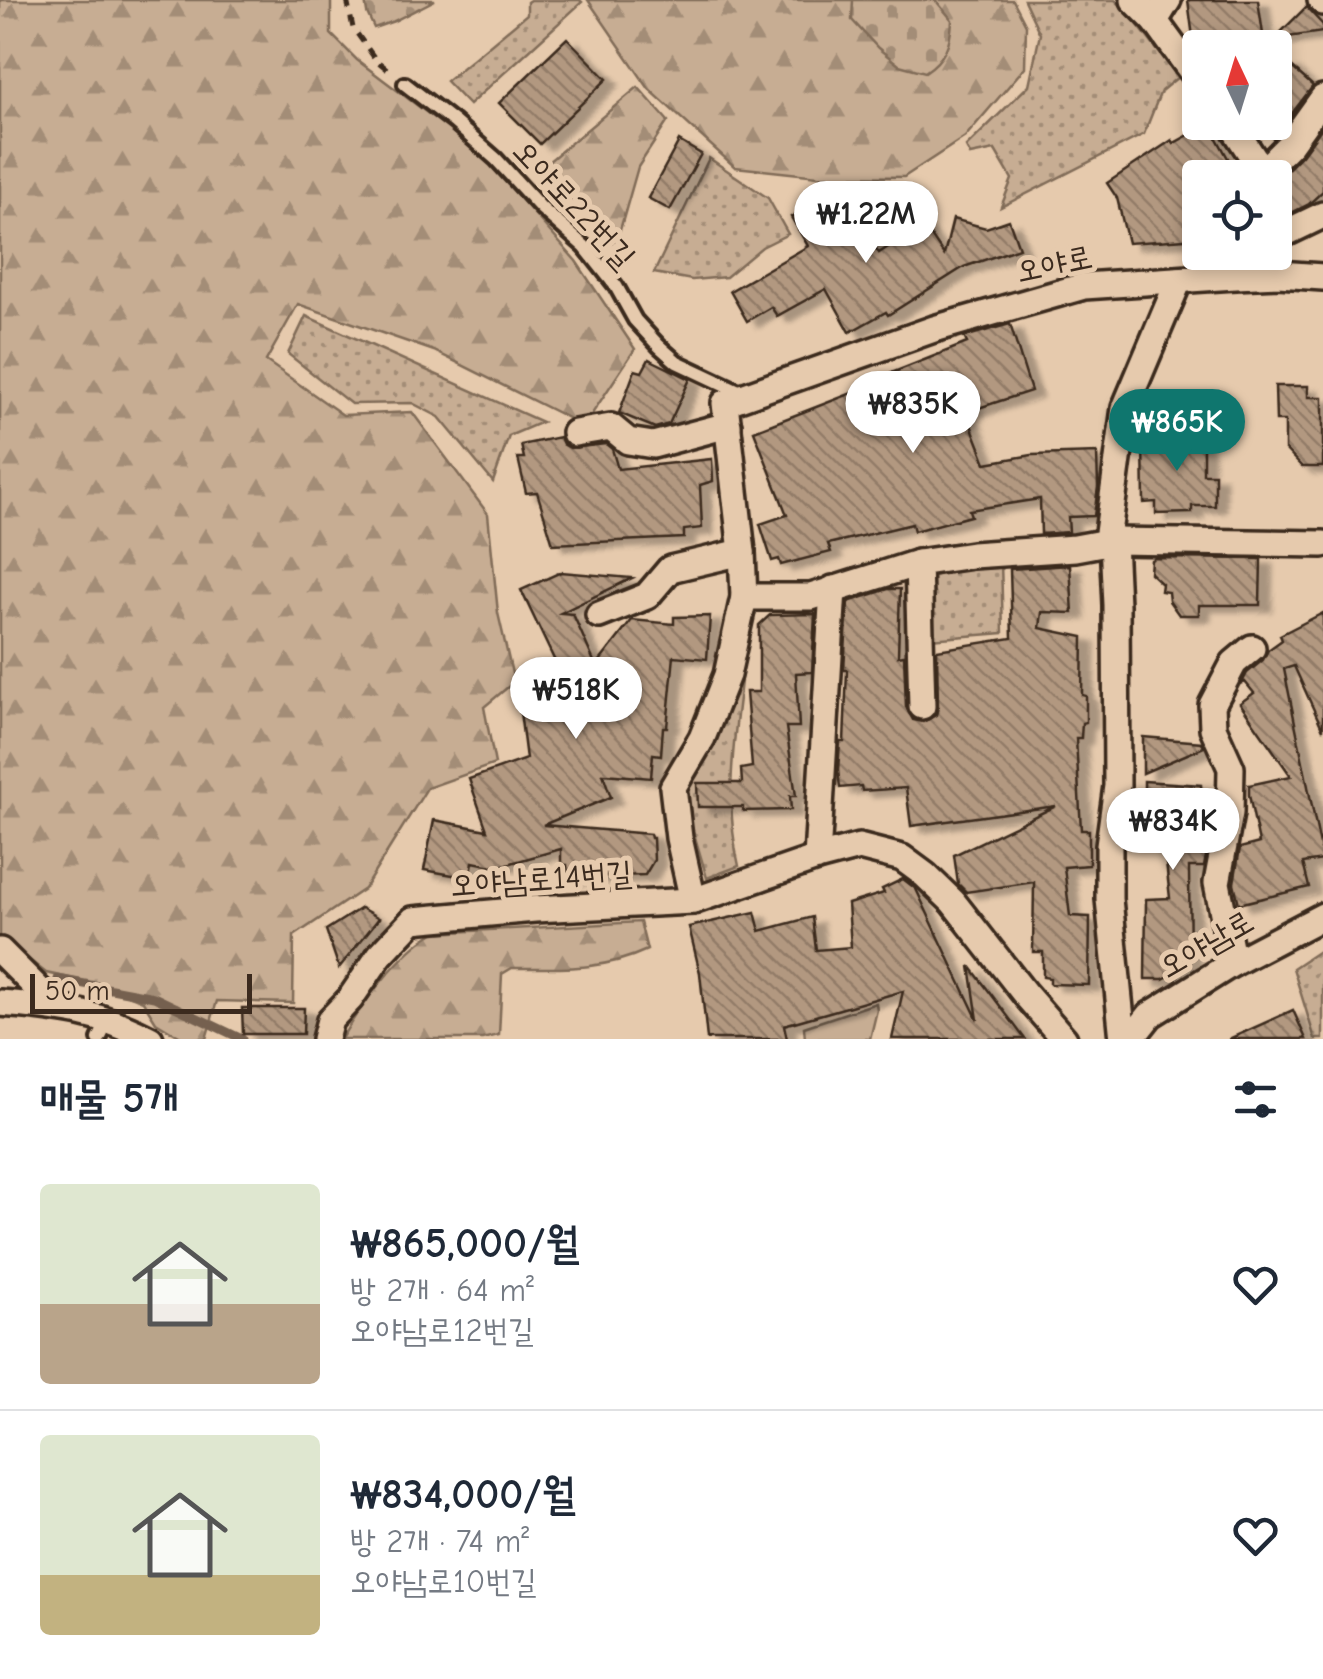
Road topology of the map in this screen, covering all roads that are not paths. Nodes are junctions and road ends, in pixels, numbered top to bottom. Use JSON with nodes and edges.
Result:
{"nodes":[{"id":1,"x":1134,"y":0,"type":"edge"},
{"id":2,"x":1162,"y":11,"type":"edge"},
{"id":3,"x":1182,"y":49,"type":"edge"},
{"id":4,"x":406,"y":84,"type":"road end"},
{"id":5,"x":1323,"y":98,"type":"edge"},
{"id":6,"x":1273,"y":160,"type":"edge"},
{"id":7,"x":1323,"y":215,"type":"edge"},
{"id":8,"x":1292,"y":230,"type":"edge"},
{"id":9,"x":1292,"y":268,"type":"edge"},
{"id":10,"x":1235,"y":270,"type":"edge"},
{"id":11,"x":1323,"y":277,"type":"edge"},
{"id":12,"x":1179,"y":280,"type":"junction"},
{"id":13,"x":747,"y":396,"type":"junction"},
{"id":14,"x":728,"y":424,"type":"junction"},
{"id":15,"x":575,"y":433,"type":"dead end"},
{"id":16,"x":1112,"y":541,"type":"junction"},
{"id":17,"x":1323,"y":544,"type":"edge"},
{"id":18,"x":742,"y":552,"type":"junction"},
{"id":19,"x":918,"y":563,"type":"junction"},
{"id":20,"x":834,"y":589,"type":"junction"},
{"id":21,"x":744,"y":597,"type":"junction"},
{"id":22,"x":599,"y":615,"type":"dead end"},
{"id":23,"x":1252,"y":648,"type":"dead end"},
{"id":24,"x":922,"y":706,"type":"dead end"},
{"id":25,"x":816,"y":858,"type":"junction"},
{"id":26,"x":693,"y":901,"type":"junction"},
{"id":27,"x":1323,"y":916,"type":"edge"},
{"id":28,"x":0,"y":951,"type":"edge"},
{"id":29,"x":1233,"y":963,"type":"junction"},
{"id":30,"x":0,"y":1003,"type":"edge"},
{"id":31,"x":62,"y":1009,"type":"junction"},
{"id":32,"x":104,"y":1030,"type":"edge"},
{"id":33,"x":150,"y":1039,"type":"edge"},
{"id":34,"x":325,"y":1039,"type":"edge"},
{"id":35,"x":1064,"y":1039,"type":"edge"},
{"id":36,"x":1127,"y":1039,"type":"edge"}],
"edges":[{"from":1,"to":2,"type":"street"},
{"from":2,"to":3,"type":"street"},
{"from":4,"to":13,"type":"lane","name":"오야로22번길"},
{"from":5,"to":6,"type":"street"},
{"from":7,"to":8,"type":"street"},
{"from":9,"to":11,"type":"street","name":"오야로"},
{"from":10,"to":12,"type":"street","name":"오야로"},
{"from":12,"to":13,"type":"street","name":"오야로"},
{"from":12,"to":16,"type":"street"},
{"from":13,"to":14,"type":"street"},
{"from":14,"to":15,"type":"street"},
{"from":14,"to":18,"type":"street"},
{"from":16,"to":17,"type":"street"},
{"from":16,"to":19,"type":"street"},
{"from":16,"to":36,"type":"street"},
{"from":18,"to":21,"type":"street"},
{"from":18,"to":22,"type":"street"},
{"from":19,"to":20,"type":"street"},
{"from":19,"to":24,"type":"street"},
{"from":20,"to":21,"type":"street"},
{"from":20,"to":25,"type":"street"},
{"from":21,"to":26,"type":"street"},
{"from":23,"to":29,"type":"street"},
{"from":25,"to":26,"type":"street","name":"오야남로14번길"},
{"from":25,"to":35,"type":"street","name":"오야남로14번길"},
{"from":26,"to":34,"type":"street","name":"오야남로14번길"},
{"from":27,"to":29,"type":"street","name":"오야남로"},
{"from":28,"to":31,"type":"street"},
{"from":29,"to":36,"type":"street","name":"오야남로"},
{"from":30,"to":31,"type":"street"},
{"from":31,"to":32,"type":"street"},
{"from":32,"to":33,"type":"street"}]}
